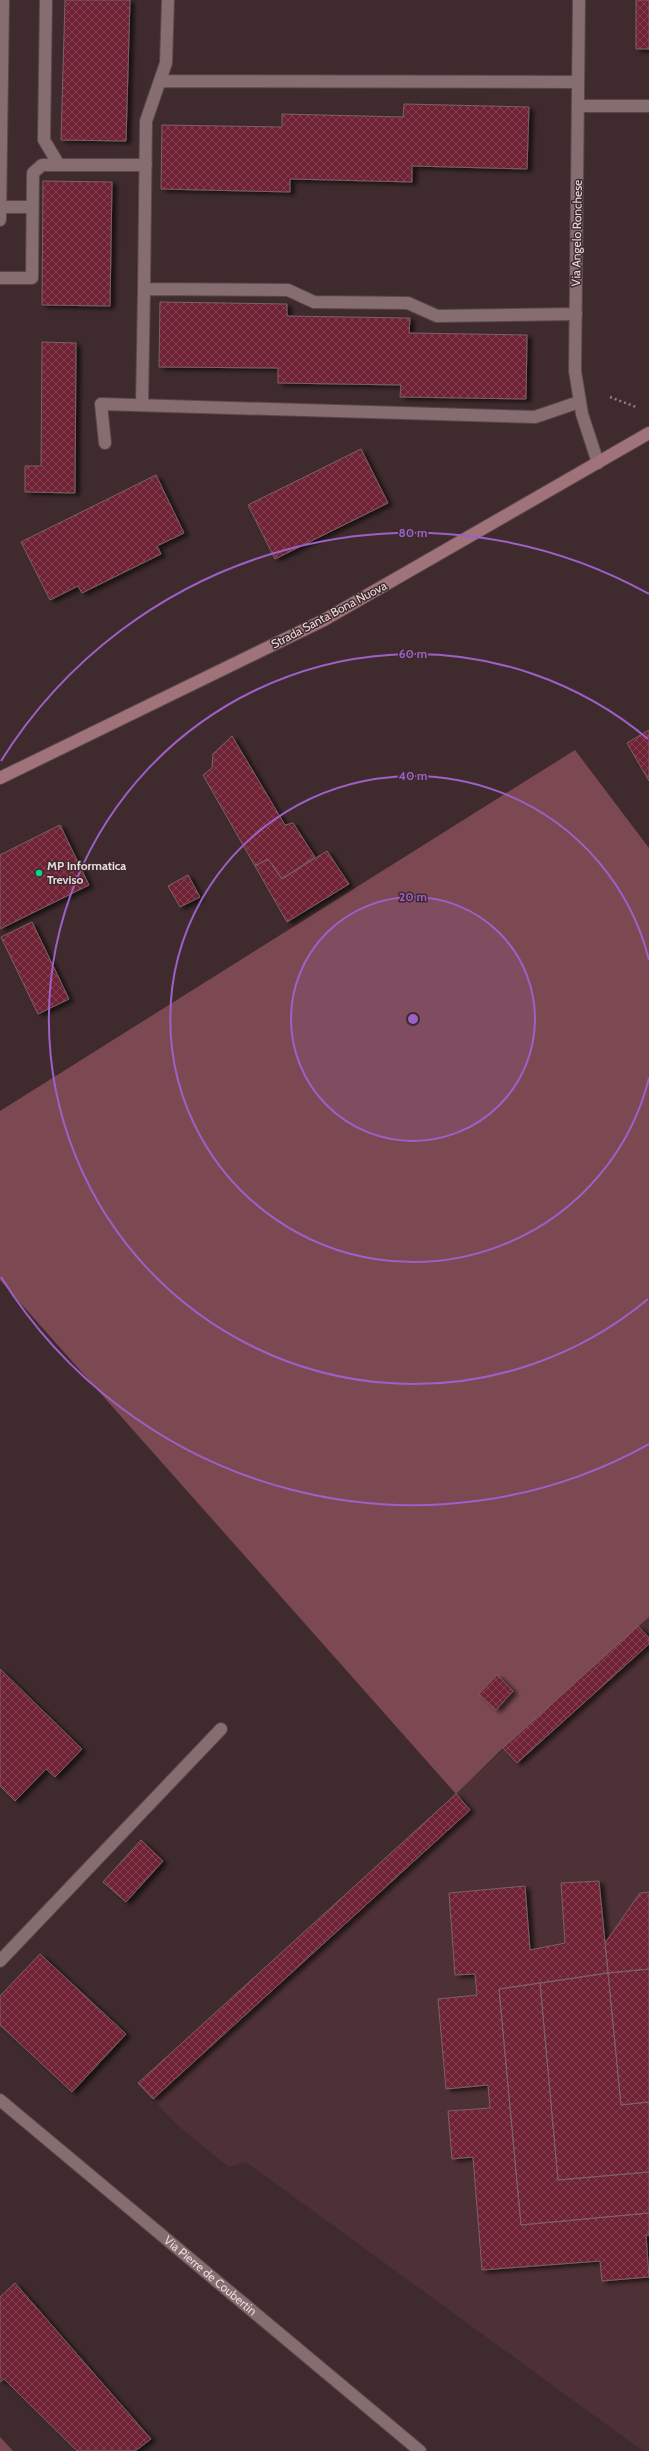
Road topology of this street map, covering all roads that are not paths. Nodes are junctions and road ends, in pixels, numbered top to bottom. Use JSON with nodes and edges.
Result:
{"nodes":[{"id":1,"x":3,"y":0,"type":"edge"},
{"id":2,"x":46,"y":0,"type":"edge"},
{"id":3,"x":168,"y":0,"type":"edge"},
{"id":4,"x":579,"y":0,"type":"edge"},
{"id":5,"x":160,"y":81,"type":"junction"},
{"id":6,"x":578,"y":82,"type":"junction"},
{"id":7,"x":578,"y":106,"type":"junction"},
{"id":8,"x":649,"y":106,"type":"edge"},
{"id":9,"x":59,"y":165,"type":"junction"},
{"id":10,"x":146,"y":165,"type":"junction"},
{"id":11,"x":0,"y":207,"type":"edge"},
{"id":12,"x":32,"y":207,"type":"junction"},
{"id":13,"x":0,"y":220,"type":"edge"},
{"id":14,"x":0,"y":278,"type":"edge"},
{"id":15,"x":144,"y":289,"type":"junction"},
{"id":16,"x":576,"y":314,"type":"junction"},
{"id":17,"x":579,"y":402,"type":"junction"},
{"id":18,"x":142,"y":405,"type":"junction"},
{"id":19,"x":649,"y":433,"type":"edge"},
{"id":20,"x":105,"y":443,"type":"dead end"},
{"id":21,"x":598,"y":463,"type":"junction"},
{"id":22,"x":0,"y":778,"type":"edge"},
{"id":23,"x":221,"y":1729,"type":"dead end"},
{"id":24,"x":0,"y":1961,"type":"edge"},
{"id":25,"x":0,"y":2100,"type":"edge"},
{"id":26,"x":420,"y":2451,"type":"edge"}],
"edges":[{"from":1,"to":11,"type":"street"},
{"from":2,"to":9,"type":"street"},
{"from":3,"to":5,"type":"street"},
{"from":4,"to":6,"type":"street","name":"Via Angelo Ronchese"},
{"from":5,"to":6,"type":"street"},
{"from":5,"to":10,"type":"street"},
{"from":6,"to":7,"type":"street","name":"Via Angelo Ronchese"},
{"from":7,"to":8,"type":"street"},
{"from":7,"to":16,"type":"street","name":"Via Angelo Ronchese"},
{"from":9,"to":10,"type":"street"},
{"from":9,"to":12,"type":"street"},
{"from":10,"to":15,"type":"street"},
{"from":11,"to":12,"type":"street"},
{"from":11,"to":13,"type":"street"},
{"from":12,"to":14,"type":"street"},
{"from":15,"to":16,"type":"street"},
{"from":15,"to":18,"type":"street"},
{"from":16,"to":17,"type":"street","name":"Via Angelo Ronchese"},
{"from":17,"to":18,"type":"street"},
{"from":17,"to":21,"type":"street","name":"Via Angelo Ronchese"},
{"from":18,"to":20,"type":"street"},
{"from":19,"to":21,"type":"street","name":"Strada Santa Bona Nuova"},
{"from":21,"to":22,"type":"street","name":"Strada Santa Bona Nuova"},
{"from":23,"to":24,"type":"street"},
{"from":25,"to":26,"type":"street","name":"Via Pierre de Coubertin"}]}
